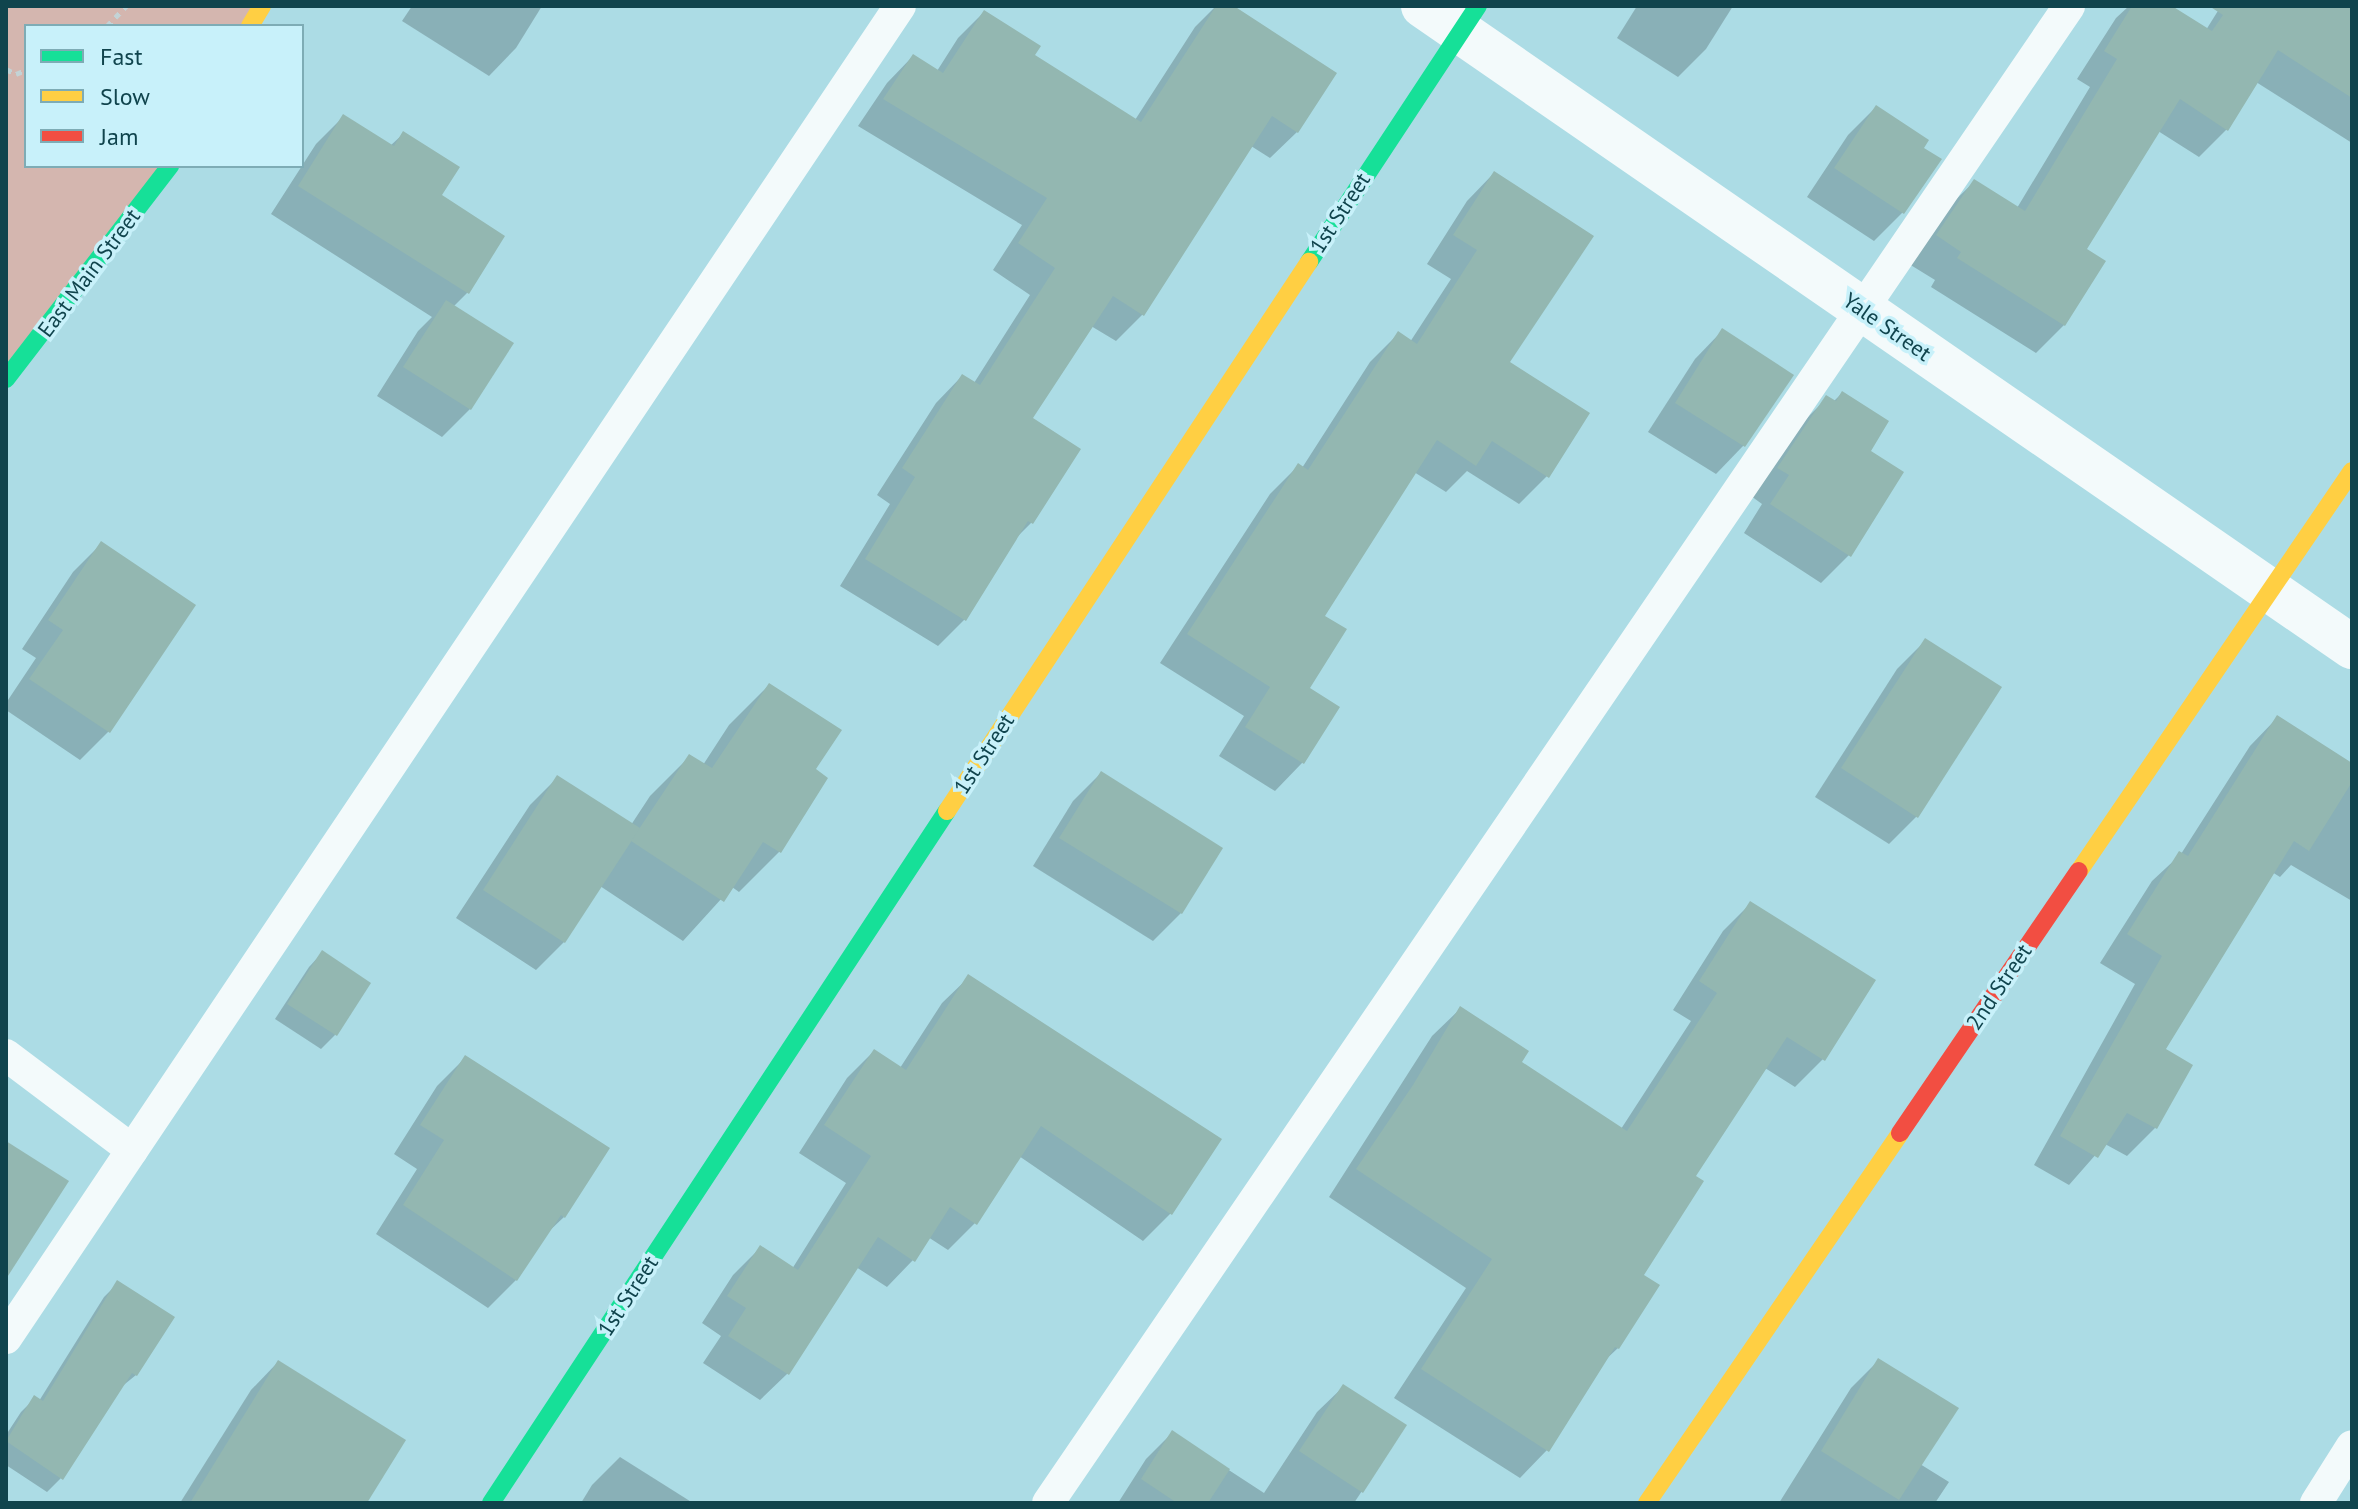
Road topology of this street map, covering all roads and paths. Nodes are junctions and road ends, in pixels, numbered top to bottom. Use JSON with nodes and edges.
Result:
{"nodes":[{"id":1,"x":126,"y":6,"type":"edge"},
{"id":2,"x":262,"y":6,"type":"edge"},
{"id":3,"x":900,"y":6,"type":"edge"},
{"id":4,"x":1423,"y":6,"type":"edge"},
{"id":5,"x":2069,"y":6,"type":"edge"},
{"id":6,"x":1469,"y":18,"type":"edge"},
{"id":7,"x":109,"y":24,"type":"edge"},
{"id":8,"x":251,"y":24,"type":"edge"},
{"id":9,"x":6,"y":69,"type":"edge"},
{"id":10,"x":24,"y":71,"type":"edge"},
{"id":11,"x":16,"y":74,"type":"junction"},
{"id":12,"x":24,"y":79,"type":"edge"},
{"id":13,"x":168,"y":168,"type":"edge"},
{"id":14,"x":1863,"y":310,"type":"junction"},
{"id":15,"x":6,"y":379,"type":"edge"},
{"id":16,"x":2352,"y":471,"type":"edge"},
{"id":17,"x":2268,"y":592,"type":"junction"},
{"id":18,"x":2352,"y":647,"type":"edge"},
{"id":19,"x":6,"y":1055,"type":"edge"},
{"id":20,"x":132,"y":1150,"type":"junction"},
{"id":21,"x":6,"y":1338,"type":"edge"},
{"id":22,"x":2352,"y":1446,"type":"edge"},
{"id":23,"x":491,"y":1503,"type":"edge"},
{"id":24,"x":1048,"y":1503,"type":"edge"},
{"id":25,"x":1647,"y":1503,"type":"edge"},
{"id":26,"x":2316,"y":1503,"type":"edge"}],
"edges":[{"from":1,"to":7,"type":"path"},
{"from":2,"to":8,"type":"street"},
{"from":3,"to":20,"type":"lane"},
{"from":4,"to":6,"type":"street","name":"Yale Street"},
{"from":5,"to":14,"type":"lane"},
{"from":6,"to":14,"type":"street","name":"Yale Street"},
{"from":6,"to":23,"type":"street","name":"1st Street"},
{"from":9,"to":11,"type":"path"},
{"from":10,"to":11,"type":"path"},
{"from":11,"to":12,"type":"path"},
{"from":13,"to":15,"type":"street","name":"East Main Street"},
{"from":14,"to":17,"type":"street","name":"Yale Street"},
{"from":14,"to":24,"type":"lane"},
{"from":16,"to":17,"type":"street","name":"2nd Street"},
{"from":17,"to":18,"type":"street","name":"Yale Street"},
{"from":17,"to":25,"type":"street","name":"2nd Street"},
{"from":19,"to":20,"type":"lane"},
{"from":20,"to":21,"type":"lane"},
{"from":22,"to":26,"type":"lane"}]}
